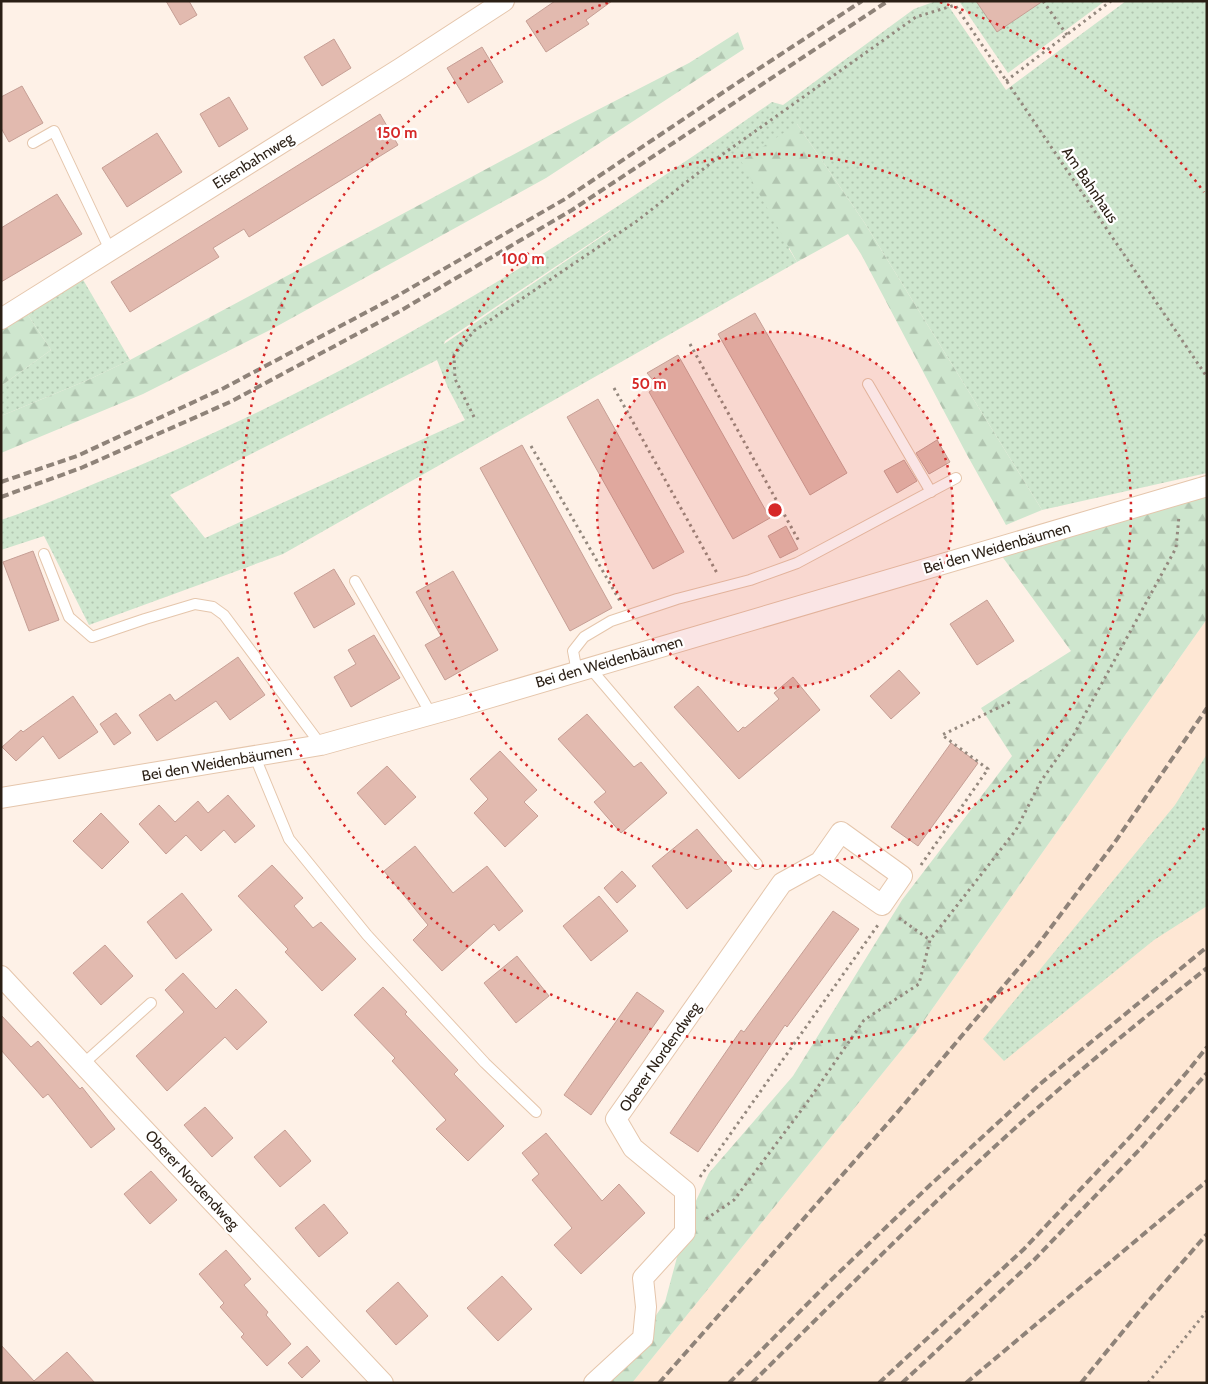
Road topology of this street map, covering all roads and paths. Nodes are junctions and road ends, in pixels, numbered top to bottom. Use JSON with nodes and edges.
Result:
{"nodes":[{"id":1,"x":504,"y":1,"type":"edge"},
{"id":2,"x":1043,"y":1,"type":"edge"},
{"id":3,"x":1111,"y":1,"type":"edge"},
{"id":4,"x":1066,"y":35,"type":"junction"},
{"id":5,"x":1006,"y":81,"type":"junction"},
{"id":6,"x":33,"y":143,"type":"dead end"},
{"id":7,"x":110,"y":250,"type":"junction"},
{"id":8,"x":1,"y":319,"type":"edge"},
{"id":9,"x":690,"y":344,"type":"dead end"},
{"id":10,"x":1207,"y":377,"type":"edge"},
{"id":11,"x":868,"y":384,"type":"dead end"},
{"id":12,"x":614,"y":388,"type":"dead end"},
{"id":13,"x":474,"y":417,"type":"dead end"},
{"id":14,"x":531,"y":446,"type":"dead end"},
{"id":15,"x":956,"y":478,"type":"dead end"},
{"id":16,"x":1207,"y":486,"type":"edge"},
{"id":17,"x":931,"y":492,"type":"junction"},
{"id":18,"x":1182,"y":493,"type":"junction"},
{"id":19,"x":44,"y":554,"type":"dead end"},
{"id":20,"x":808,"y":557,"type":"junction"},
{"id":21,"x":355,"y":582,"type":"dead end"},
{"id":22,"x":725,"y":587,"type":"junction"},
{"id":23,"x":628,"y":615,"type":"junction"},
{"id":24,"x":584,"y":670,"type":"junction"},
{"id":25,"x":1010,"y":702,"type":"dead end"},
{"id":26,"x":431,"y":714,"type":"junction"},
{"id":27,"x":321,"y":745,"type":"junction"},
{"id":28,"x":254,"y":757,"type":"junction"},
{"id":29,"x":1,"y":798,"type":"edge"},
{"id":30,"x":820,"y":862,"type":"junction"},
{"id":31,"x":758,"y":864,"type":"dead end"},
{"id":32,"x":902,"y":876,"type":"junction"},
{"id":33,"x":882,"y":906,"type":"junction"},
{"id":34,"x":930,"y":940,"type":"junction"},
{"id":35,"x":1,"y":976,"type":"edge"},
{"id":36,"x":151,"y":1003,"type":"dead end"},
{"id":37,"x":83,"y":1064,"type":"junction"},
{"id":38,"x":536,"y":1112,"type":"dead end"},
{"id":39,"x":685,"y":1191,"type":"junction"},
{"id":40,"x":685,"y":1232,"type":"junction"},
{"id":41,"x":1207,"y":1311,"type":"edge"},
{"id":42,"x":383,"y":1383,"type":"edge"},
{"id":43,"x":594,"y":1383,"type":"edge"},
{"id":44,"x":1148,"y":1383,"type":"edge"}],
"edges":[{"from":1,"to":7,"type":"street","name":"Eisenbahnweg"},
{"from":2,"to":4,"type":"path"},
{"from":3,"to":4,"type":"path"},
{"from":4,"to":5,"type":"path"},
{"from":5,"to":10,"type":"path","name":"Am Bahnhaus"},
{"from":5,"to":13,"type":"path","name":"Am Bahnhaus"},
{"from":6,"to":7,"type":"lane"},
{"from":7,"to":8,"type":"street","name":"Eisenbahnweg"},
{"from":9,"to":20,"type":"path"},
{"from":11,"to":17,"type":"lane"},
{"from":12,"to":22,"type":"path"},
{"from":14,"to":23,"type":"path"},
{"from":15,"to":17,"type":"lane"},
{"from":16,"to":18,"type":"street","name":"Bei den Weidenbäumen"},
{"from":17,"to":20,"type":"lane"},
{"from":18,"to":24,"type":"street","name":"Bei den Weidenbäumen"},
{"from":18,"to":34,"type":"path"},
{"from":19,"to":27,"type":"lane"},
{"from":20,"to":22,"type":"lane"},
{"from":21,"to":26,"type":"lane"},
{"from":22,"to":23,"type":"lane"},
{"from":23,"to":24,"type":"lane"},
{"from":24,"to":26,"type":"street","name":"Bei den Weidenbäumen"},
{"from":24,"to":31,"type":"lane"},
{"from":25,"to":32,"type":"path"},
{"from":26,"to":27,"type":"street","name":"Bei den Weidenbäumen"},
{"from":27,"to":28,"type":"street","name":"Bei den Weidenbäumen"},
{"from":28,"to":29,"type":"street","name":"Bei den Weidenbäumen"},
{"from":28,"to":38,"type":"lane"},
{"from":30,"to":32,"type":"street","name":"Oberer Nordendweg"},
{"from":30,"to":33,"type":"street"},
{"from":30,"to":39,"type":"street","name":"Oberer Nordendweg"},
{"from":32,"to":33,"type":"street"},
{"from":33,"to":34,"type":"path"},
{"from":33,"to":39,"type":"path"},
{"from":34,"to":40,"type":"path"},
{"from":35,"to":37,"type":"street","name":"Oberer Nordendweg"},
{"from":36,"to":37,"type":"lane"},
{"from":37,"to":42,"type":"street","name":"Oberer Nordendweg"},
{"from":39,"to":40,"type":"street"},
{"from":40,"to":43,"type":"street"},
{"from":41,"to":44,"type":"path"}]}
